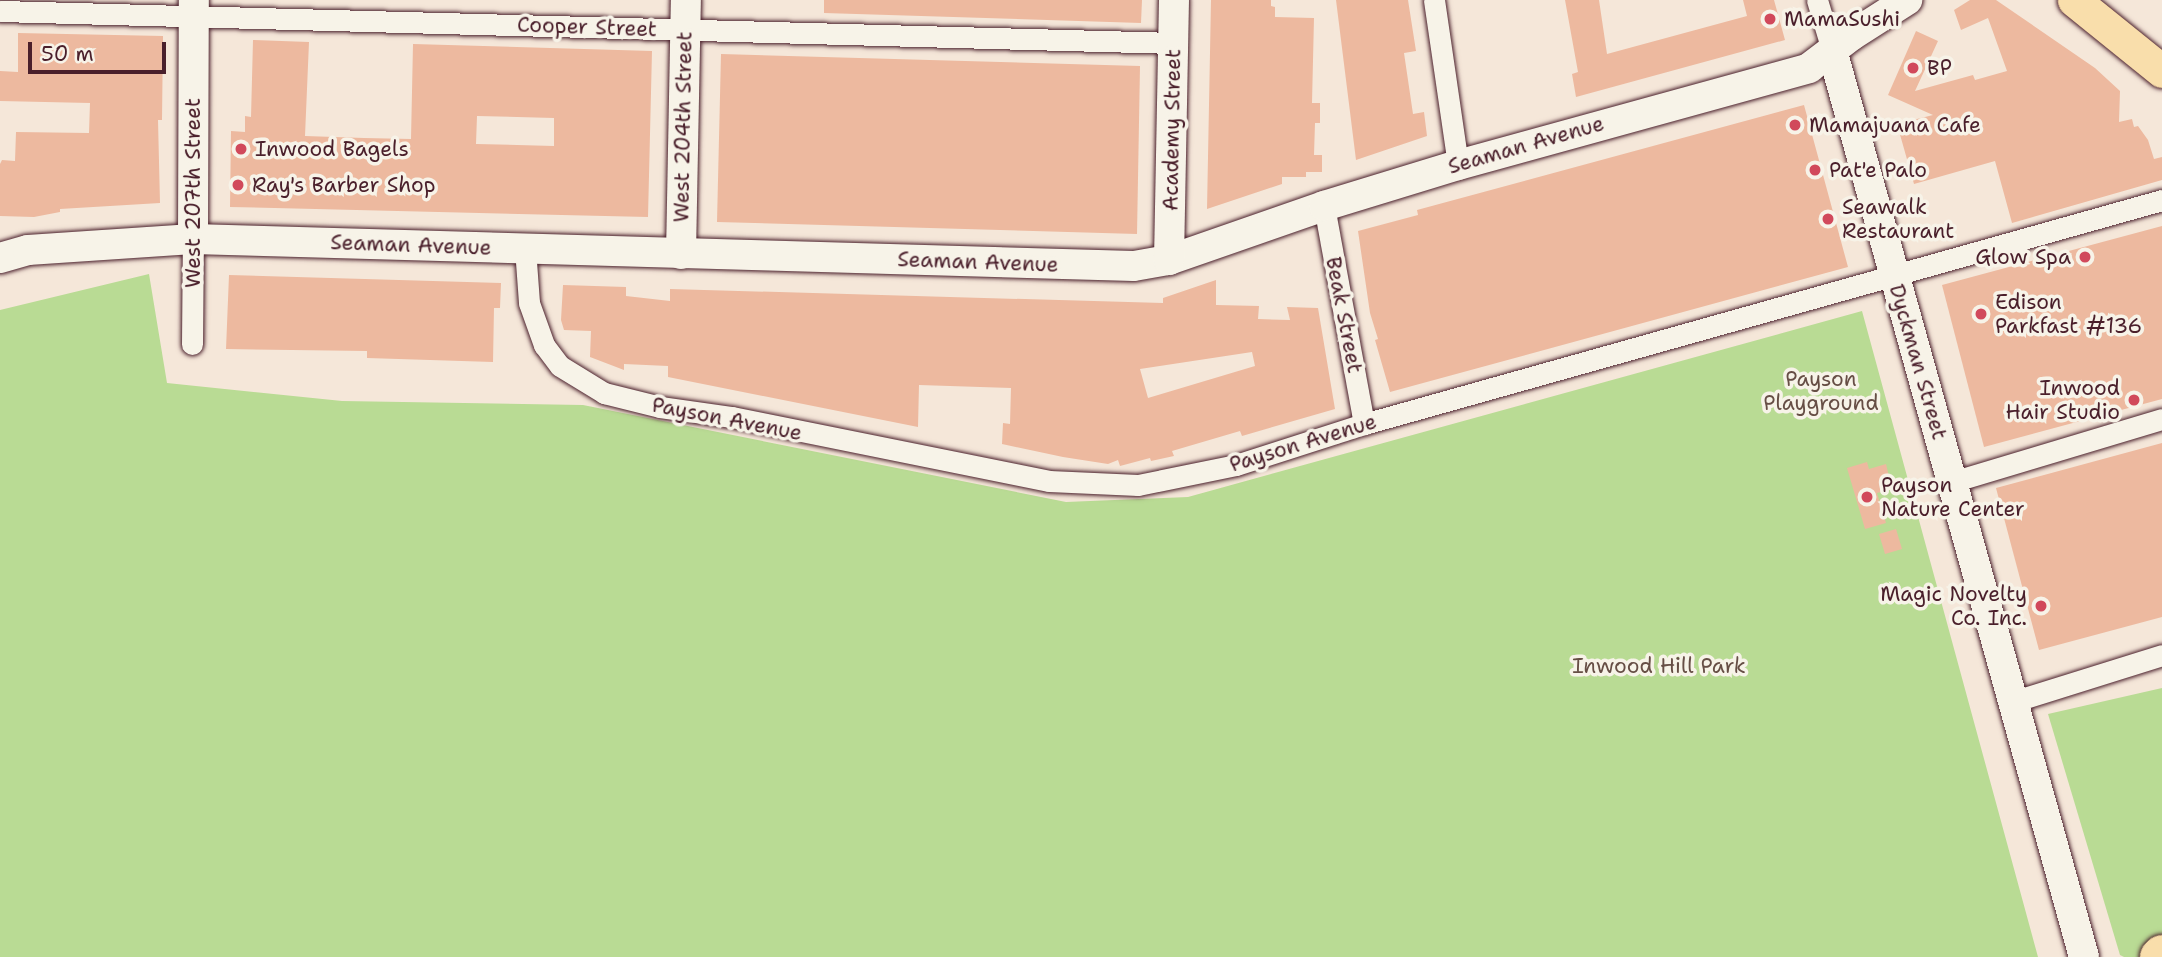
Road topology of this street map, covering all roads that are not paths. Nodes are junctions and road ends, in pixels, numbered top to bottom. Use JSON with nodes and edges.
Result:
{"nodes":[{"id":1,"x":686,"y":0,"type":"edge"},
{"id":2,"x":1174,"y":0,"type":"edge"},
{"id":3,"x":1434,"y":0,"type":"edge"},
{"id":4,"x":1818,"y":0,"type":"edge"},
{"id":5,"x":1908,"y":0,"type":"edge"},
{"id":6,"x":2074,"y":0,"type":"edge"},
{"id":7,"x":194,"y":9,"type":"edge"},
{"id":8,"x":0,"y":11,"type":"edge"},
{"id":9,"x":686,"y":31,"type":"junction"},
{"id":10,"x":1174,"y":43,"type":"junction"},
{"id":11,"x":1832,"y":50,"type":"junction"},
{"id":12,"x":2162,"y":71,"type":"edge"},
{"id":13,"x":1458,"y":164,"type":"junction"},
{"id":14,"x":2162,"y":200,"type":"edge"},
{"id":15,"x":1324,"y":206,"type":"junction"},
{"id":16,"x":193,"y":239,"type":"junction"},
{"id":17,"x":525,"y":248,"type":"junction"},
{"id":18,"x":681,"y":254,"type":"junction"},
{"id":19,"x":0,"y":258,"type":"edge"},
{"id":20,"x":1169,"y":260,"type":"junction"},
{"id":21,"x":1894,"y":276,"type":"junction"},
{"id":22,"x":191,"y":344,"type":"dead end"},
{"id":23,"x":2162,"y":419,"type":"edge"},
{"id":24,"x":1364,"y":424,"type":"junction"},
{"id":25,"x":1952,"y":482,"type":"junction"},
{"id":26,"x":2162,"y":655,"type":"edge"},
{"id":27,"x":2012,"y":702,"type":"junction"},
{"id":28,"x":2084,"y":957,"type":"edge"}],
"edges":[{"from":1,"to":9,"type":"street","name":"West 204th Street"},
{"from":2,"to":10,"type":"street","name":"Academy Street"},
{"from":3,"to":13,"type":"street"},
{"from":4,"to":11,"type":"street"},
{"from":5,"to":11,"type":"street","name":"Seaman Avenue"},
{"from":6,"to":12,"type":"main road"},
{"from":7,"to":8,"type":"street","name":"Cooper Street"},
{"from":7,"to":9,"type":"street","name":"Cooper Street"},
{"from":7,"to":16,"type":"street","name":"West 207th Street"},
{"from":9,"to":10,"type":"street","name":"Cooper Street"},
{"from":9,"to":18,"type":"street","name":"West 204th Street"},
{"from":10,"to":20,"type":"street","name":"Academy Street"},
{"from":11,"to":13,"type":"street","name":"Seaman Avenue"},
{"from":11,"to":21,"type":"street","name":"Dyckman Street"},
{"from":13,"to":15,"type":"street","name":"Seaman Avenue"},
{"from":14,"to":21,"type":"street","name":"Payson Avenue"},
{"from":15,"to":20,"type":"street","name":"Seaman Avenue"},
{"from":15,"to":24,"type":"street","name":"Beak Street"},
{"from":16,"to":17,"type":"street","name":"Seaman Avenue"},
{"from":16,"to":19,"type":"street","name":"Seaman Avenue"},
{"from":16,"to":22,"type":"street","name":"West 207th Street"},
{"from":17,"to":18,"type":"street","name":"Seaman Avenue"},
{"from":17,"to":24,"type":"street","name":"Payson Avenue"},
{"from":18,"to":20,"type":"street","name":"Seaman Avenue"},
{"from":21,"to":24,"type":"street","name":"Payson Avenue"},
{"from":21,"to":25,"type":"street","name":"Dyckman Street"},
{"from":23,"to":25,"type":"street"},
{"from":25,"to":27,"type":"street","name":"Dyckman Street"},
{"from":26,"to":27,"type":"street"},
{"from":27,"to":28,"type":"street","name":"Dyckman Street"}]}
